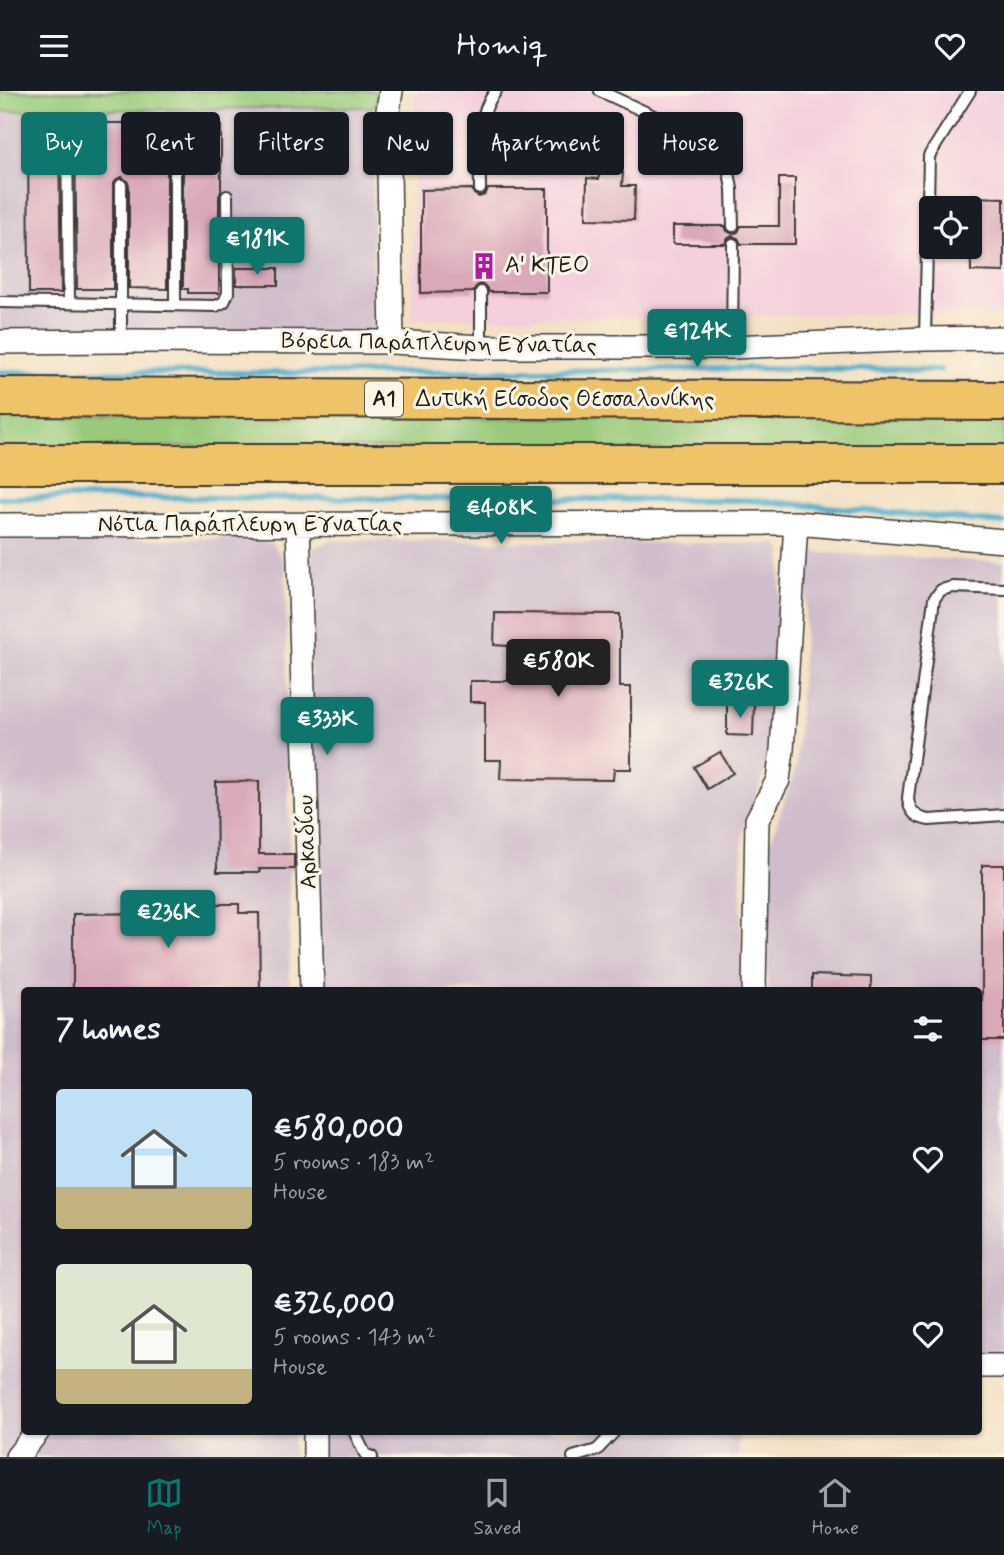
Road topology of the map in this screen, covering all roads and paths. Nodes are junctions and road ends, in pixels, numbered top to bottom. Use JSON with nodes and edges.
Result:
{"nodes":[{"id":1,"x":391,"y":91,"type":"edge"},
{"id":2,"x":496,"y":91,"type":"edge"},
{"id":3,"x":600,"y":91,"type":"edge"},
{"id":4,"x":970,"y":91,"type":"edge"},
{"id":5,"x":68,"y":175,"type":"edge"},
{"id":6,"x":175,"y":175,"type":"edge"},
{"id":7,"x":121,"y":185,"type":"dead end"},
{"id":8,"x":480,"y":189,"type":"dead end"},
{"id":9,"x":227,"y":196,"type":"dead end"},
{"id":10,"x":733,"y":226,"type":"dead end"},
{"id":11,"x":733,"y":244,"type":"dead end"},
{"id":12,"x":481,"y":292,"type":"dead end"},
{"id":13,"x":0,"y":302,"type":"edge"},
{"id":14,"x":69,"y":303,"type":"junction"},
{"id":15,"x":121,"y":304,"type":"junction"},
{"id":16,"x":176,"y":305,"type":"junction"},
{"id":17,"x":1004,"y":338,"type":"edge"},
{"id":18,"x":925,"y":339,"type":"junction"},
{"id":19,"x":121,"y":341,"type":"junction"},
{"id":20,"x":0,"y":342,"type":"edge"},
{"id":21,"x":392,"y":342,"type":"junction"},
{"id":22,"x":481,"y":347,"type":"junction"},
{"id":23,"x":732,"y":347,"type":"junction"},
{"id":24,"x":1004,"y":373,"type":"edge"},
{"id":25,"x":0,"y":397,"type":"edge"},
{"id":26,"x":768,"y":401,"type":"junction"},
{"id":27,"x":1004,"y":401,"type":"edge"},
{"id":28,"x":0,"y":464,"type":"edge"},
{"id":29,"x":994,"y":467,"type":"edge"},
{"id":30,"x":796,"y":523,"type":"junction"},
{"id":31,"x":0,"y":525,"type":"edge"},
{"id":32,"x":298,"y":525,"type":"junction"},
{"id":33,"x":1004,"y":541,"type":"edge"},
{"id":34,"x":1004,"y":589,"type":"edge"},
{"id":35,"x":1004,"y":815,"type":"edge"},
{"id":36,"x":312,"y":987,"type":"edge"},
{"id":37,"x":754,"y":987,"type":"edge"},
{"id":38,"x":982,"y":1366,"type":"edge"},
{"id":39,"x":1004,"y":1366,"type":"edge"},
{"id":40,"x":35,"y":1435,"type":"edge"},
{"id":41,"x":315,"y":1435,"type":"edge"},
{"id":42,"x":356,"y":1435,"type":"edge"},
{"id":43,"x":611,"y":1435,"type":"edge"},
{"id":44,"x":17,"y":1457,"type":"edge"},
{"id":45,"x":315,"y":1457,"type":"edge"},
{"id":46,"x":372,"y":1457,"type":"edge"},
{"id":47,"x":573,"y":1457,"type":"edge"}],
"edges":[{"from":1,"to":21,"type":"street"},
{"from":2,"to":8,"type":"lane"},
{"from":3,"to":10,"type":"lane"},
{"from":4,"to":18,"type":"lane"},
{"from":5,"to":14,"type":"lane"},
{"from":6,"to":16,"type":"lane"},
{"from":7,"to":15,"type":"lane"},
{"from":9,"to":16,"type":"lane"},
{"from":11,"to":23,"type":"lane"},
{"from":12,"to":22,"type":"lane"},
{"from":13,"to":14,"type":"lane"},
{"from":14,"to":15,"type":"lane"},
{"from":15,"to":16,"type":"lane"},
{"from":15,"to":19,"type":"lane"},
{"from":17,"to":18,"type":"street","name":"Βόρεια Παράπλευρη Εγνατίας"},
{"from":18,"to":23,"type":"street","name":"Βόρεια Παράπλευρη Εγνατίας"},
{"from":19,"to":20,"type":"street","name":"Βόρεια Παράπλευρη Εγνατίας"},
{"from":19,"to":21,"type":"street","name":"Βόρεια Παράπλευρη Εγνατίας"},
{"from":21,"to":22,"type":"street","name":"Βόρεια Παράπλευρη Εγνατίας"},
{"from":22,"to":23,"type":"street","name":"Βόρεια Παράπλευρη Εγνατίας"},
{"from":24,"to":26,"type":"highway"},
{"from":25,"to":26,"type":"highway","name":"Δυτική Είσοδος Θεσσαλονίκης","number":"Α1"},
{"from":26,"to":27,"type":"highway","name":"Δυτική Είσοδος Θεσσαλονίκης","number":"Α1"},
{"from":28,"to":29,"type":"highway"},
{"from":30,"to":32,"type":"street","name":"Νότια Παράπλευρη Εγνατίας"},
{"from":30,"to":33,"type":"street","name":"Νότια Παράπλευρη Εγνατίας"},
{"from":30,"to":37,"type":"street"},
{"from":31,"to":32,"type":"street","name":"Νότια Παράπλευρη Εγνατίας"},
{"from":32,"to":36,"type":"street","name":"Αρκαδίου"},
{"from":34,"to":35,"type":"lane"},
{"from":38,"to":39,"type":"street"},
{"from":40,"to":44,"type":"street"},
{"from":41,"to":45,"type":"street"},
{"from":42,"to":46,"type":"lane"},
{"from":43,"to":47,"type":"lane"}]}
